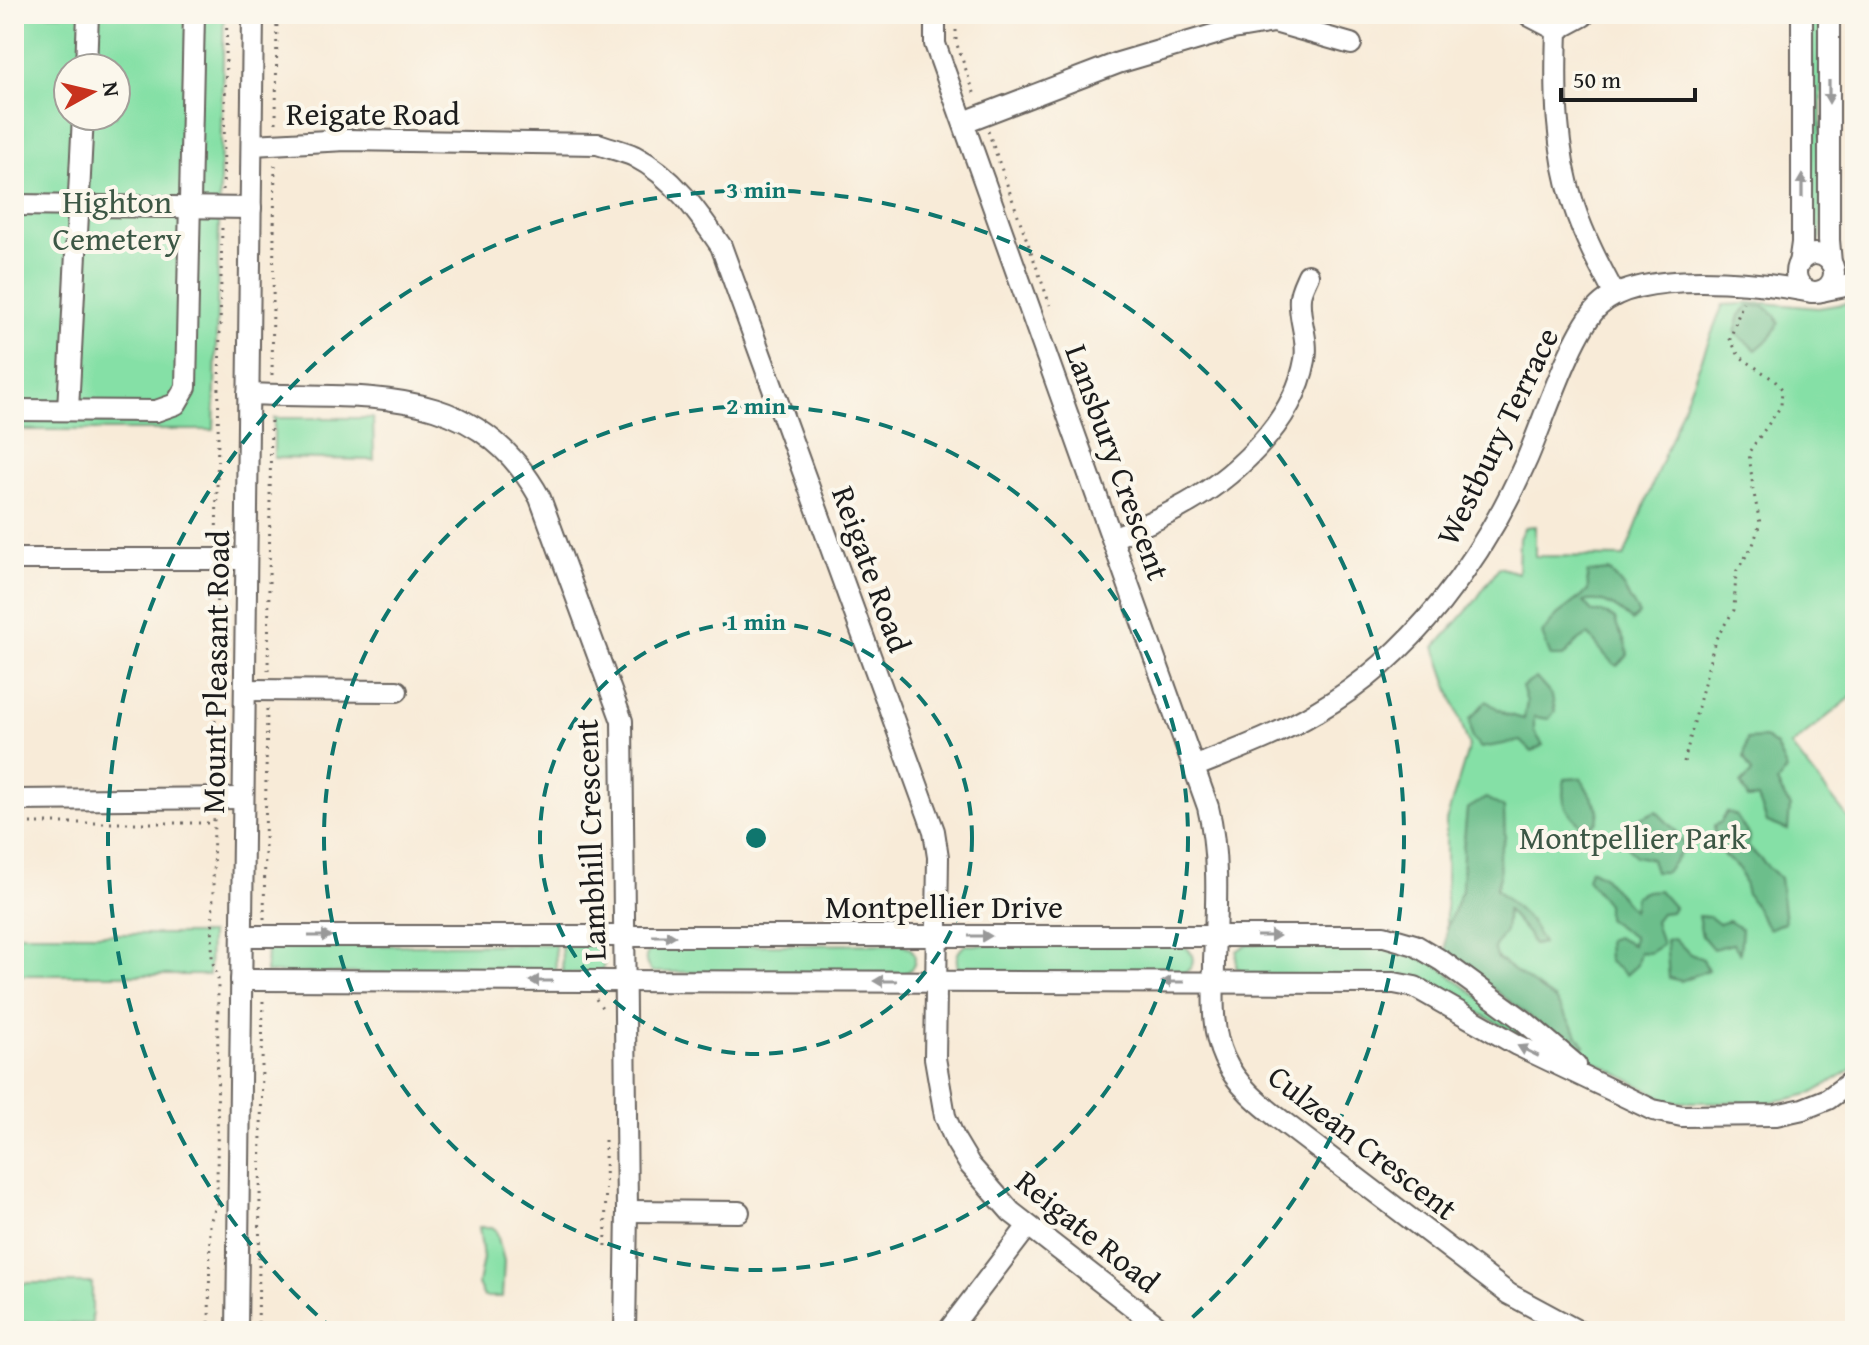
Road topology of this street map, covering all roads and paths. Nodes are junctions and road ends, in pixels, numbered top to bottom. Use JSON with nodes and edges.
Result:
{"nodes":[{"id":1,"x":88,"y":14,"type":"edge"},
{"id":2,"x":194,"y":14,"type":"edge"},
{"id":3,"x":227,"y":14,"type":"edge"},
{"id":4,"x":253,"y":14,"type":"edge"},
{"id":5,"x":935,"y":14,"type":"edge"},
{"id":6,"x":1802,"y":14,"type":"edge"},
{"id":7,"x":1829,"y":14,"type":"edge"},
{"id":8,"x":1530,"y":16,"type":"edge"},
{"id":9,"x":1583,"y":16,"type":"dead end"},
{"id":10,"x":1312,"y":24,"type":"edge"},
{"id":11,"x":1557,"y":30,"type":"junction"},
{"id":12,"x":1351,"y":44,"type":"dead end"},
{"id":13,"x":87,"y":52,"type":"edge"},
{"id":14,"x":964,"y":122,"type":"junction"},
{"id":15,"x":82,"y":132,"type":"edge"},
{"id":16,"x":252,"y":145,"type":"junction"},
{"id":17,"x":14,"y":205,"type":"edge"},
{"id":18,"x":79,"y":206,"type":"junction"},
{"id":19,"x":190,"y":207,"type":"junction"},
{"id":20,"x":222,"y":207,"type":"junction"},
{"id":21,"x":251,"y":208,"type":"junction"},
{"id":22,"x":1799,"y":265,"type":"junction"},
{"id":23,"x":1832,"y":265,"type":"junction"},
{"id":24,"x":1308,"y":275,"type":"dead end"},
{"id":25,"x":1855,"y":282,"type":"edge"},
{"id":26,"x":1762,"y":283,"type":"junction"},
{"id":27,"x":1816,"y":292,"type":"junction"},
{"id":28,"x":1615,"y":295,"type":"junction"},
{"id":29,"x":1743,"y":302,"type":"dead end"},
{"id":30,"x":248,"y":394,"type":"junction"},
{"id":31,"x":14,"y":410,"type":"edge"},
{"id":32,"x":68,"y":410,"type":"junction"},
{"id":33,"x":1113,"y":538,"type":"junction"},
{"id":34,"x":217,"y":558,"type":"junction"},
{"id":35,"x":14,"y":559,"type":"edge"},
{"id":36,"x":246,"y":559,"type":"junction"},
{"id":37,"x":245,"y":690,"type":"junction"},
{"id":38,"x":397,"y":691,"type":"dead end"},
{"id":39,"x":1684,"y":762,"type":"dead end"},
{"id":40,"x":1194,"y":767,"type":"junction"},
{"id":41,"x":214,"y":798,"type":"junction"},
{"id":42,"x":243,"y":798,"type":"junction"},
{"id":43,"x":14,"y":800,"type":"edge"},
{"id":44,"x":14,"y":823,"type":"edge"},
{"id":45,"x":214,"y":823,"type":"junction"},
{"id":46,"x":242,"y":936,"type":"junction"},
{"id":47,"x":625,"y":936,"type":"junction"},
{"id":48,"x":938,"y":936,"type":"junction"},
{"id":49,"x":1215,"y":937,"type":"junction"},
{"id":50,"x":241,"y":980,"type":"junction"},
{"id":51,"x":938,"y":981,"type":"junction"},
{"id":52,"x":624,"y":982,"type":"junction"},
{"id":53,"x":1214,"y":982,"type":"junction"},
{"id":54,"x":594,"y":997,"type":"dead end"},
{"id":55,"x":605,"y":1011,"type":"dead end"},
{"id":56,"x":1855,"y":1079,"type":"edge"},
{"id":57,"x":1599,"y":1084,"type":"junction"},
{"id":58,"x":605,"y":1133,"type":"dead end"},
{"id":59,"x":627,"y":1211,"type":"junction"},
{"id":60,"x":739,"y":1212,"type":"dead end"},
{"id":61,"x":1028,"y":1226,"type":"junction"},
{"id":62,"x":606,"y":1255,"type":"dead end"},
{"id":63,"x":209,"y":1331,"type":"edge"},
{"id":64,"x":237,"y":1331,"type":"edge"},
{"id":65,"x":625,"y":1331,"type":"edge"},
{"id":66,"x":948,"y":1331,"type":"edge"},
{"id":67,"x":1164,"y":1331,"type":"edge"},
{"id":68,"x":1578,"y":1331,"type":"edge"}],
"edges":[{"from":1,"to":13,"type":"street"},
{"from":2,"to":19,"type":"street"},
{"from":3,"to":20,"type":"path"},
{"from":4,"to":16,"type":"street","name":"Mount Pleasant Road"},
{"from":5,"to":14,"type":"street","name":"Lansbury Crescent"},
{"from":22,"to":6,"type":"street","one_way":true},
{"from":7,"to":23,"type":"street","one_way":true},
{"from":8,"to":11,"type":"street"},
{"from":9,"to":11,"type":"street"},
{"from":10,"to":12,"type":"street"},
{"from":10,"to":14,"type":"street"},
{"from":11,"to":28,"type":"street"},
{"from":14,"to":33,"type":"street","name":"Lansbury Crescent"},
{"from":15,"to":18,"type":"street"},
{"from":16,"to":21,"type":"street","name":"Mount Pleasant Road"},
{"from":16,"to":48,"type":"street","name":"Reigate Road"},
{"from":17,"to":18,"type":"street"},
{"from":18,"to":19,"type":"street"},
{"from":18,"to":32,"type":"street"},
{"from":19,"to":20,"type":"street"},
{"from":19,"to":32,"type":"street"},
{"from":20,"to":21,"type":"street"},
{"from":20,"to":34,"type":"path"},
{"from":21,"to":30,"type":"street","name":"Mount Pleasant Road"},
{"from":22,"to":23,"type":"street","name":"Westbury Terrace"},
{"from":22,"to":26,"type":"street","name":"Westbury Terrace"},
{"from":22,"to":27,"type":"street"},
{"from":23,"to":25,"type":"street","name":"Westbury Terrace"},
{"from":23,"to":27,"type":"street"},
{"from":24,"to":33,"type":"street"},
{"from":25,"to":27,"type":"street","name":"Westbury Terrace"},
{"from":26,"to":27,"type":"street","name":"Westbury Terrace"},
{"from":26,"to":28,"type":"street","name":"Westbury Terrace"},
{"from":28,"to":40,"type":"street","name":"Westbury Terrace"},
{"from":29,"to":39,"type":"path"},
{"from":30,"to":36,"type":"street","name":"Mount Pleasant Road"},
{"from":30,"to":47,"type":"street","name":"Lambhill Crescent"},
{"from":31,"to":32,"type":"street"},
{"from":33,"to":40,"type":"street","name":"Lansbury Crescent"},
{"from":34,"to":35,"type":"street"},
{"from":34,"to":36,"type":"street"},
{"from":34,"to":41,"type":"path"},
{"from":36,"to":37,"type":"street","name":"Mount Pleasant Road"},
{"from":37,"to":38,"type":"street"},
{"from":37,"to":42,"type":"street","name":"Mount Pleasant Road"},
{"from":40,"to":49,"type":"street","name":"Lansbury Crescent"},
{"from":41,"to":42,"type":"street"},
{"from":41,"to":43,"type":"street"},
{"from":41,"to":45,"type":"path"},
{"from":42,"to":46,"type":"street","name":"Mount Pleasant Road"},
{"from":44,"to":45,"type":"path"},
{"from":45,"to":63,"type":"path"},
{"from":46,"to":47,"type":"street","name":"Montpellier Drive","one_way":true},
{"from":46,"to":50,"type":"street","name":"Mount Pleasant Road"},
{"from":47,"to":48,"type":"street","name":"Montpellier Drive","one_way":true},
{"from":47,"to":52,"type":"street","name":"Lambhill Crescent"},
{"from":48,"to":49,"type":"street","name":"Montpellier Drive","one_way":true},
{"from":48,"to":51,"type":"street","name":"Reigate Road"},
{"from":49,"to":53,"type":"street","name":"Culzean Crescent"},
{"from":49,"to":57,"type":"street","name":"Montpellier Drive","one_way":true},
{"from":52,"to":50,"type":"street","name":"Montpellier Drive","one_way":true},
{"from":50,"to":64,"type":"street","name":"Mount Pleasant Road"},
{"from":51,"to":52,"type":"street","name":"Montpellier Drive","one_way":true},
{"from":53,"to":51,"type":"street","name":"Montpellier Drive","one_way":true},
{"from":51,"to":61,"type":"street","name":"Reigate Road"},
{"from":52,"to":59,"type":"street","name":"Lambhill Crescent"},
{"from":57,"to":53,"type":"street","name":"Montpellier Drive","one_way":true},
{"from":53,"to":68,"type":"street","name":"Culzean Crescent"},
{"from":54,"to":55,"type":"path"},
{"from":56,"to":57,"type":"street","name":"Montpellier Drive"},
{"from":58,"to":62,"type":"path"},
{"from":59,"to":60,"type":"street"},
{"from":59,"to":65,"type":"street","name":"Lambhill Crescent"},
{"from":61,"to":66,"type":"street"},
{"from":61,"to":67,"type":"street","name":"Reigate Road"}]}
